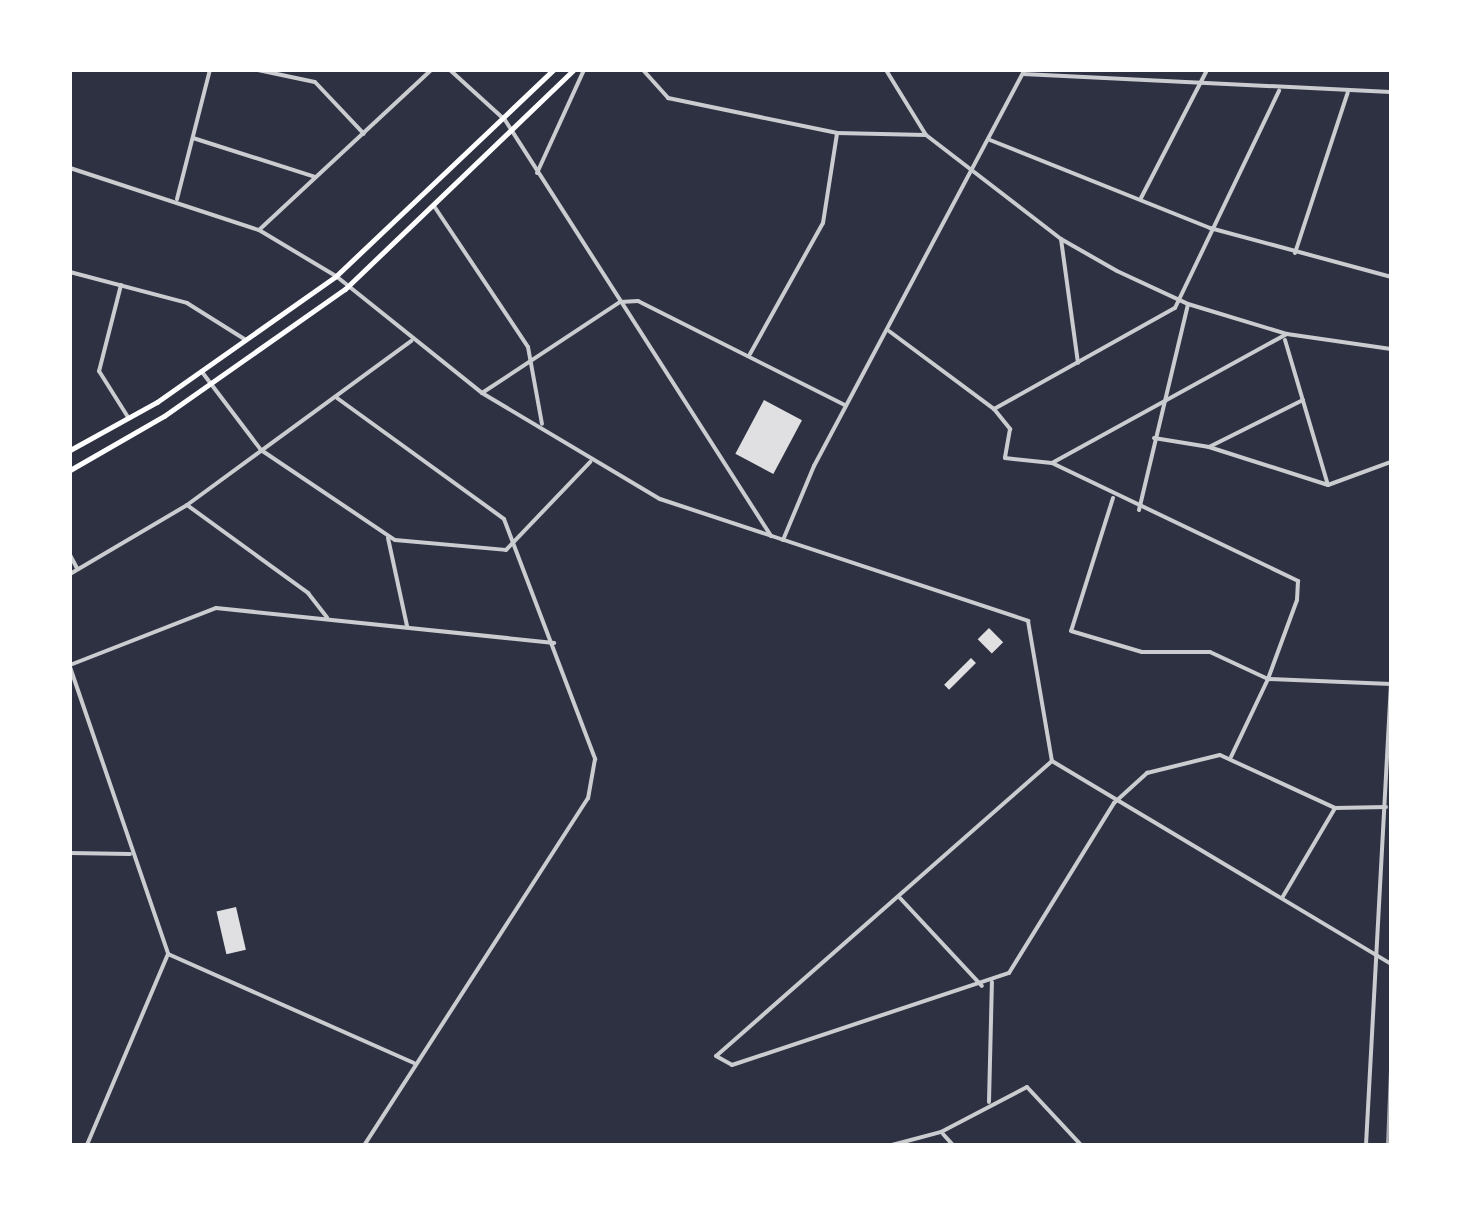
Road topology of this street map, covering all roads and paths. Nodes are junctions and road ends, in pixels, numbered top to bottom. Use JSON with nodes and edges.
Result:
{"nodes":[{"id":1,"x":210,"y":70,"type":"edge"},
{"id":2,"x":258,"y":70,"type":"edge"},
{"id":3,"x":431,"y":70,"type":"edge"},
{"id":4,"x":450,"y":70,"type":"edge"},
{"id":5,"x":553,"y":70,"type":"edge"},
{"id":6,"x":572,"y":70,"type":"edge"},
{"id":7,"x":584,"y":70,"type":"edge"},
{"id":8,"x":643,"y":70,"type":"edge"},
{"id":9,"x":654,"y":70,"type":"edge"},
{"id":10,"x":886,"y":70,"type":"edge"},
{"id":11,"x":1207,"y":70,"type":"edge"},
{"id":12,"x":1024,"y":72,"type":"edge"},
{"id":13,"x":648,"y":76,"type":"junction"},
{"id":14,"x":1204,"y":87,"type":"junction"},
{"id":15,"x":1279,"y":90,"type":"junction"},
{"id":16,"x":1348,"y":92,"type":"junction"},
{"id":17,"x":1391,"y":92,"type":"edge"},
{"id":18,"x":505,"y":120,"type":"junction"},
{"id":19,"x":512,"y":133,"type":"junction"},
{"id":20,"x":838,"y":133,"type":"junction"},
{"id":21,"x":364,"y":134,"type":"junction"},
{"id":22,"x":926,"y":135,"type":"junction"},
{"id":23,"x":193,"y":138,"type":"junction"},
{"id":24,"x":990,"y":140,"type":"junction"},
{"id":25,"x":70,"y":168,"type":"edge"},
{"id":26,"x":538,"y":173,"type":"junction"},
{"id":27,"x":972,"y":173,"type":"junction"},
{"id":28,"x":315,"y":177,"type":"junction"},
{"id":29,"x":177,"y":199,"type":"junction"},
{"id":30,"x":1140,"y":200,"type":"junction"},
{"id":31,"x":434,"y":206,"type":"junction"},
{"id":32,"x":1210,"y":228,"type":"junction"},
{"id":33,"x":260,"y":230,"type":"junction"},
{"id":34,"x":1061,"y":239,"type":"junction"},
{"id":35,"x":1295,"y":254,"type":"junction"},
{"id":36,"x":70,"y":272,"type":"edge"},
{"id":37,"x":336,"y":276,"type":"junction"},
{"id":38,"x":1391,"y":277,"type":"edge"},
{"id":39,"x":121,"y":285,"type":"junction"},
{"id":40,"x":345,"y":289,"type":"junction"},
{"id":41,"x":1181,"y":300,"type":"junction"},
{"id":42,"x":620,"y":302,"type":"junction"},
{"id":43,"x":1188,"y":304,"type":"junction"},
{"id":44,"x":889,"y":331,"type":"junction"},
{"id":45,"x":1286,"y":336,"type":"junction"},
{"id":46,"x":246,"y":340,"type":"junction"},
{"id":47,"x":411,"y":340,"type":"junction"},
{"id":48,"x":1391,"y":348,"type":"edge"},
{"id":49,"x":750,"y":354,"type":"junction"},
{"id":50,"x":1078,"y":363,"type":"junction"},
{"id":51,"x":533,"y":364,"type":"junction"},
{"id":52,"x":202,"y":372,"type":"junction"},
{"id":53,"x":209,"y":385,"type":"junction"},
{"id":54,"x":482,"y":393,"type":"junction"},
{"id":55,"x":337,"y":398,"type":"junction"},
{"id":56,"x":1304,"y":400,"type":"junction"},
{"id":57,"x":1162,"y":401,"type":"junction"},
{"id":58,"x":846,"y":406,"type":"junction"},
{"id":59,"x":994,"y":410,"type":"junction"},
{"id":60,"x":128,"y":417,"type":"junction"},
{"id":61,"x":542,"y":424,"type":"junction"},
{"id":62,"x":1154,"y":438,"type":"junction"},
{"id":63,"x":1210,"y":447,"type":"junction"},
{"id":64,"x":70,"y":450,"type":"edge"},
{"id":65,"x":262,"y":450,"type":"junction"},
{"id":66,"x":590,"y":462,"type":"junction"},
{"id":67,"x":1391,"y":462,"type":"edge"},
{"id":68,"x":1052,"y":463,"type":"junction"},
{"id":69,"x":70,"y":470,"type":"edge"},
{"id":70,"x":1328,"y":484,"type":"junction"},
{"id":71,"x":1113,"y":498,"type":"junction"},
{"id":72,"x":187,"y":505,"type":"junction"},
{"id":73,"x":1138,"y":510,"type":"junction"},
{"id":74,"x":771,"y":536,"type":"junction"},
{"id":75,"x":388,"y":538,"type":"junction"},
{"id":76,"x":783,"y":540,"type":"junction"},
{"id":77,"x":516,"y":541,"type":"junction"},
{"id":78,"x":70,"y":556,"type":"edge"},
{"id":79,"x":77,"y":568,"type":"junction"},
{"id":80,"x":70,"y":574,"type":"edge"},
{"id":81,"x":328,"y":618,"type":"junction"},
{"id":82,"x":406,"y":626,"type":"junction"},
{"id":83,"x":554,"y":643,"type":"junction"},
{"id":84,"x":70,"y":666,"type":"edge"},
{"id":85,"x":1268,"y":680,"type":"junction"},
{"id":86,"x":1391,"y":683,"type":"edge"},
{"id":87,"x":1232,"y":758,"type":"junction"},
{"id":88,"x":1052,"y":761,"type":"junction"},
{"id":89,"x":1114,"y":803,"type":"junction"},
{"id":90,"x":1386,"y":807,"type":"junction"},
{"id":91,"x":1334,"y":808,"type":"junction"},
{"id":92,"x":1389,"y":818,"type":"edge"},
{"id":93,"x":70,"y":853,"type":"edge"},
{"id":94,"x":131,"y":854,"type":"junction"},
{"id":95,"x":900,"y":898,"type":"junction"},
{"id":96,"x":1282,"y":898,"type":"junction"},
{"id":97,"x":168,"y":954,"type":"junction"},
{"id":98,"x":1374,"y":959,"type":"junction"},
{"id":99,"x":1391,"y":964,"type":"edge"},
{"id":100,"x":992,"y":982,"type":"junction"},
{"id":101,"x":982,"y":986,"type":"junction"},
{"id":102,"x":414,"y":1064,"type":"junction"},
{"id":103,"x":989,"y":1104,"type":"junction"},
{"id":104,"x":941,"y":1132,"type":"junction"},
{"id":105,"x":87,"y":1145,"type":"edge"},
{"id":106,"x":364,"y":1145,"type":"edge"},
{"id":107,"x":892,"y":1145,"type":"edge"},
{"id":108,"x":953,"y":1145,"type":"edge"},
{"id":109,"x":1081,"y":1145,"type":"edge"},
{"id":110,"x":1366,"y":1145,"type":"edge"}],
"edges":[{"from":1,"to":23,"type":"street"},
{"from":2,"to":21,"type":"street"},
{"from":3,"to":21,"type":"street"},
{"from":4,"to":18,"type":"street"},
{"from":5,"to":18,"type":"main road"},
{"from":6,"to":19,"type":"main road"},
{"from":7,"to":26,"type":"street"},
{"from":8,"to":13,"type":"street"},
{"from":9,"to":13,"type":"street"},
{"from":10,"to":22,"type":"street"},
{"from":11,"to":14,"type":"street"},
{"from":12,"to":14,"type":"street"},
{"from":12,"to":24,"type":"street"},
{"from":13,"to":20,"type":"street"},
{"from":14,"to":15,"type":"street"},
{"from":14,"to":30,"type":"street"},
{"from":15,"to":16,"type":"street"},
{"from":15,"to":32,"type":"street"},
{"from":16,"to":17,"type":"street"},
{"from":16,"to":35,"type":"street"},
{"from":18,"to":19,"type":"street"},
{"from":18,"to":37,"type":"main road"},
{"from":19,"to":26,"type":"street"},
{"from":19,"to":31,"type":"main road"},
{"from":20,"to":22,"type":"street"},
{"from":20,"to":49,"type":"street"},
{"from":21,"to":28,"type":"street"},
{"from":22,"to":27,"type":"street"},
{"from":23,"to":28,"type":"street"},
{"from":23,"to":29,"type":"street"},
{"from":24,"to":27,"type":"street"},
{"from":24,"to":30,"type":"street"},
{"from":25,"to":29,"type":"street"},
{"from":26,"to":42,"type":"street"},
{"from":27,"to":34,"type":"street"},
{"from":27,"to":44,"type":"street"},
{"from":28,"to":33,"type":"street"},
{"from":29,"to":33,"type":"street"},
{"from":30,"to":32,"type":"street"},
{"from":31,"to":40,"type":"main road"},
{"from":31,"to":51,"type":"street"},
{"from":32,"to":35,"type":"street"},
{"from":32,"to":41,"type":"street"},
{"from":33,"to":37,"type":"street"},
{"from":34,"to":41,"type":"street"},
{"from":34,"to":50,"type":"street"},
{"from":35,"to":38,"type":"street"},
{"from":36,"to":39,"type":"street"},
{"from":37,"to":40,"type":"street"},
{"from":37,"to":46,"type":"main road"},
{"from":39,"to":46,"type":"street"},
{"from":39,"to":60,"type":"street"},
{"from":40,"to":47,"type":"street"},
{"from":40,"to":53,"type":"main road"},
{"from":41,"to":43,"type":"street"},
{"from":41,"to":50,"type":"street"},
{"from":42,"to":49,"type":"street"},
{"from":42,"to":51,"type":"street"},
{"from":42,"to":74,"type":"street"},
{"from":43,"to":45,"type":"street"},
{"from":43,"to":57,"type":"street"},
{"from":44,"to":58,"type":"street"},
{"from":44,"to":59,"type":"street"},
{"from":45,"to":48,"type":"street"},
{"from":45,"to":56,"type":"street"},
{"from":45,"to":57,"type":"street"},
{"from":46,"to":52,"type":"main road"},
{"from":47,"to":54,"type":"street"},
{"from":47,"to":55,"type":"street"},
{"from":49,"to":58,"type":"street"},
{"from":50,"to":59,"type":"street"},
{"from":51,"to":54,"type":"street"},
{"from":51,"to":61,"type":"street"},
{"from":52,"to":53,"type":"street"},
{"from":52,"to":60,"type":"main road"},
{"from":53,"to":65,"type":"street"},
{"from":53,"to":69,"type":"main road"},
{"from":54,"to":61,"type":"street"},
{"from":55,"to":65,"type":"street"},
{"from":55,"to":77,"type":"street"},
{"from":56,"to":63,"type":"street"},
{"from":56,"to":70,"type":"street"},
{"from":57,"to":62,"type":"street"},
{"from":57,"to":68,"type":"street"},
{"from":58,"to":76,"type":"street"},
{"from":59,"to":68,"type":"street"},
{"from":60,"to":64,"type":"main road"},
{"from":61,"to":66,"type":"street"},
{"from":62,"to":63,"type":"street"},
{"from":62,"to":73,"type":"street"},
{"from":63,"to":70,"type":"street"},
{"from":65,"to":72,"type":"street"},
{"from":65,"to":75,"type":"street"},
{"from":66,"to":74,"type":"street"},
{"from":66,"to":77,"type":"street"},
{"from":67,"to":70,"type":"street"},
{"from":68,"to":71,"type":"street"},
{"from":71,"to":73,"type":"street"},
{"from":71,"to":85,"type":"street"},
{"from":72,"to":79,"type":"street"},
{"from":72,"to":81,"type":"street"},
{"from":73,"to":85,"type":"street"},
{"from":74,"to":76,"type":"street"},
{"from":75,"to":77,"type":"street"},
{"from":75,"to":82,"type":"street"},
{"from":76,"to":88,"type":"street"},
{"from":77,"to":83,"type":"street"},
{"from":78,"to":79,"type":"street"},
{"from":79,"to":80,"type":"street"},
{"from":81,"to":82,"type":"street"},
{"from":81,"to":84,"type":"street"},
{"from":82,"to":83,"type":"street"},
{"from":83,"to":102,"type":"street"},
{"from":84,"to":94,"type":"street"},
{"from":85,"to":86,"type":"street"},
{"from":85,"to":87,"type":"street"},
{"from":86,"to":90,"type":"street"},
{"from":87,"to":89,"type":"street"},
{"from":87,"to":91,"type":"street"},
{"from":88,"to":89,"type":"street"},
{"from":88,"to":95,"type":"street"},
{"from":89,"to":96,"type":"street"},
{"from":89,"to":100,"type":"street"},
{"from":90,"to":91,"type":"street"},
{"from":90,"to":92,"type":"street"},
{"from":91,"to":96,"type":"street"},
{"from":92,"to":98,"type":"street"},
{"from":93,"to":94,"type":"street"},
{"from":94,"to":97,"type":"street"},
{"from":95,"to":101,"type":"street"},
{"from":95,"to":101,"type":"street"},
{"from":96,"to":98,"type":"street"},
{"from":97,"to":102,"type":"street"},
{"from":97,"to":105,"type":"street"},
{"from":98,"to":99,"type":"street"},
{"from":98,"to":110,"type":"street"},
{"from":100,"to":101,"type":"street"},
{"from":100,"to":103,"type":"street"},
{"from":102,"to":106,"type":"street"},
{"from":103,"to":104,"type":"street"},
{"from":103,"to":109,"type":"street"},
{"from":104,"to":107,"type":"street"},
{"from":104,"to":108,"type":"street"}]}
